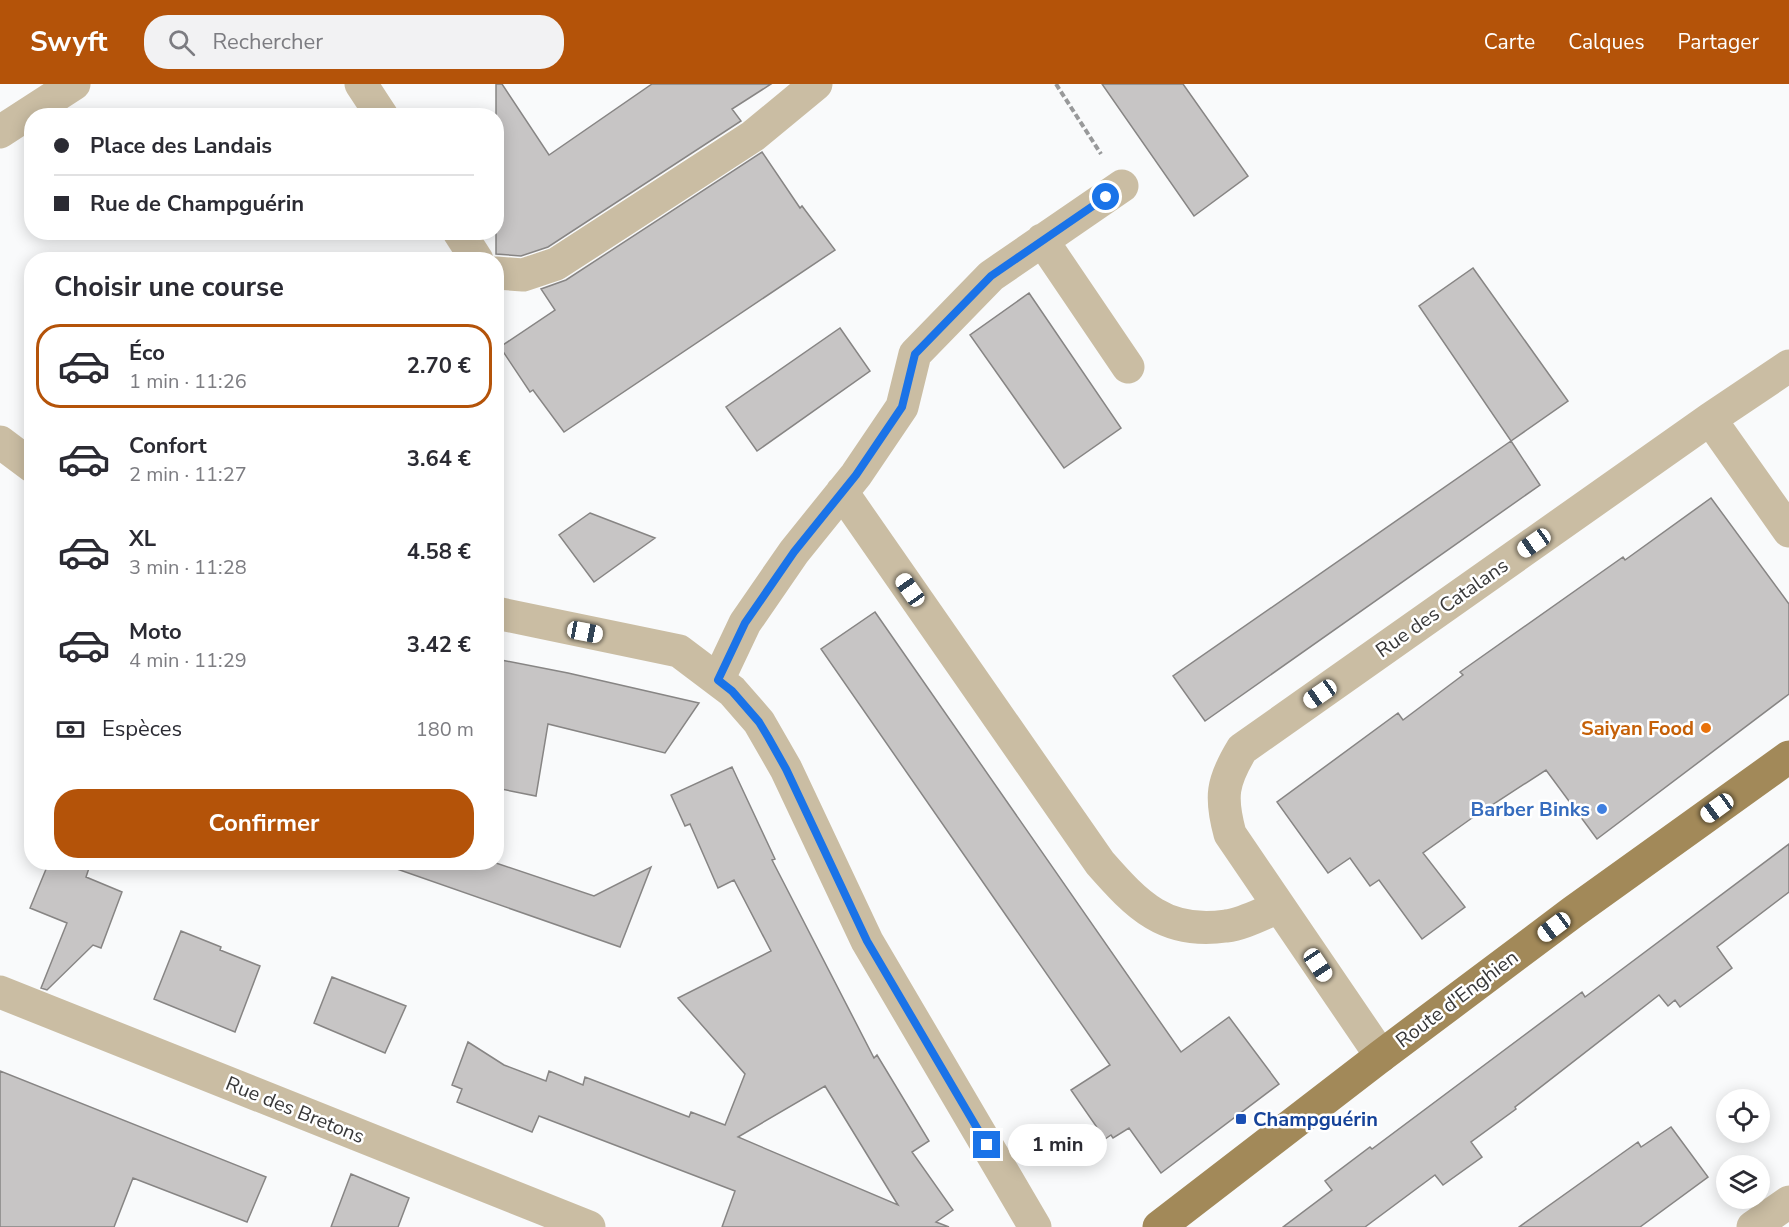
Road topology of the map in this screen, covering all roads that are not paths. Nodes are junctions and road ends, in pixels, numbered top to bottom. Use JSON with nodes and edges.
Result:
{"nodes":[{"id":1,"x":74,"y":84,"type":"edge"},
{"id":2,"x":361,"y":84,"type":"edge"},
{"id":3,"x":816,"y":84,"type":"edge"},
{"id":4,"x":37,"y":108,"type":"edge"},
{"id":5,"x":377,"y":108,"type":"edge"},
{"id":6,"x":24,"y":116,"type":"edge"},
{"id":7,"x":0,"y":132,"type":"edge"},
{"id":8,"x":1122,"y":186,"type":"road end"},
{"id":9,"x":1042,"y":240,"type":"junction"},
{"id":10,"x":504,"y":274,"type":"edge"},
{"id":11,"x":1789,"y":366,"type":"edge"},
{"id":12,"x":1128,"y":367,"type":"dead end"},
{"id":13,"x":1710,"y":419,"type":"junction"},
{"id":14,"x":0,"y":442,"type":"edge"},
{"id":15,"x":24,"y":460,"type":"edge"},
{"id":16,"x":842,"y":492,"type":"junction"},
{"id":17,"x":1789,"y":531,"type":"edge"},
{"id":18,"x":504,"y":615,"type":"edge"},
{"id":19,"x":718,"y":680,"type":"junction"},
{"id":20,"x":1789,"y":757,"type":"edge"},
{"id":21,"x":1280,"y":907,"type":"junction"},
{"id":22,"x":0,"y":992,"type":"edge"},
{"id":23,"x":1381,"y":1056,"type":"junction"},
{"id":24,"x":1789,"y":1202,"type":"edge"},
{"id":25,"x":589,"y":1227,"type":"edge"},
{"id":26,"x":1035,"y":1227,"type":"edge"},
{"id":27,"x":1159,"y":1227,"type":"edge"},
{"id":28,"x":1754,"y":1227,"type":"edge"}],
"edges":[{"from":1,"to":4,"type":"street"},
{"from":2,"to":5,"type":"street"},
{"from":3,"to":10,"type":"street"},
{"from":6,"to":7,"type":"street"},
{"from":8,"to":9,"type":"street"},
{"from":9,"to":12,"type":"street"},
{"from":9,"to":16,"type":"street"},
{"from":11,"to":13,"type":"street","name":"Rue des Catalans"},
{"from":13,"to":17,"type":"street"},
{"from":13,"to":21,"type":"street","name":"Rue des Catalans"},
{"from":14,"to":15,"type":"street"},
{"from":16,"to":19,"type":"street"},
{"from":16,"to":21,"type":"street"},
{"from":18,"to":19,"type":"street"},
{"from":19,"to":26,"type":"street"},
{"from":20,"to":23,"type":"main road","name":"Route d'Enghien"},
{"from":21,"to":23,"type":"street","name":"Rue des Catalans"},
{"from":22,"to":25,"type":"street","name":"Rue des Bretons"},
{"from":23,"to":27,"type":"main road","name":"Route d'Enghien"},
{"from":24,"to":28,"type":"street"}]}
